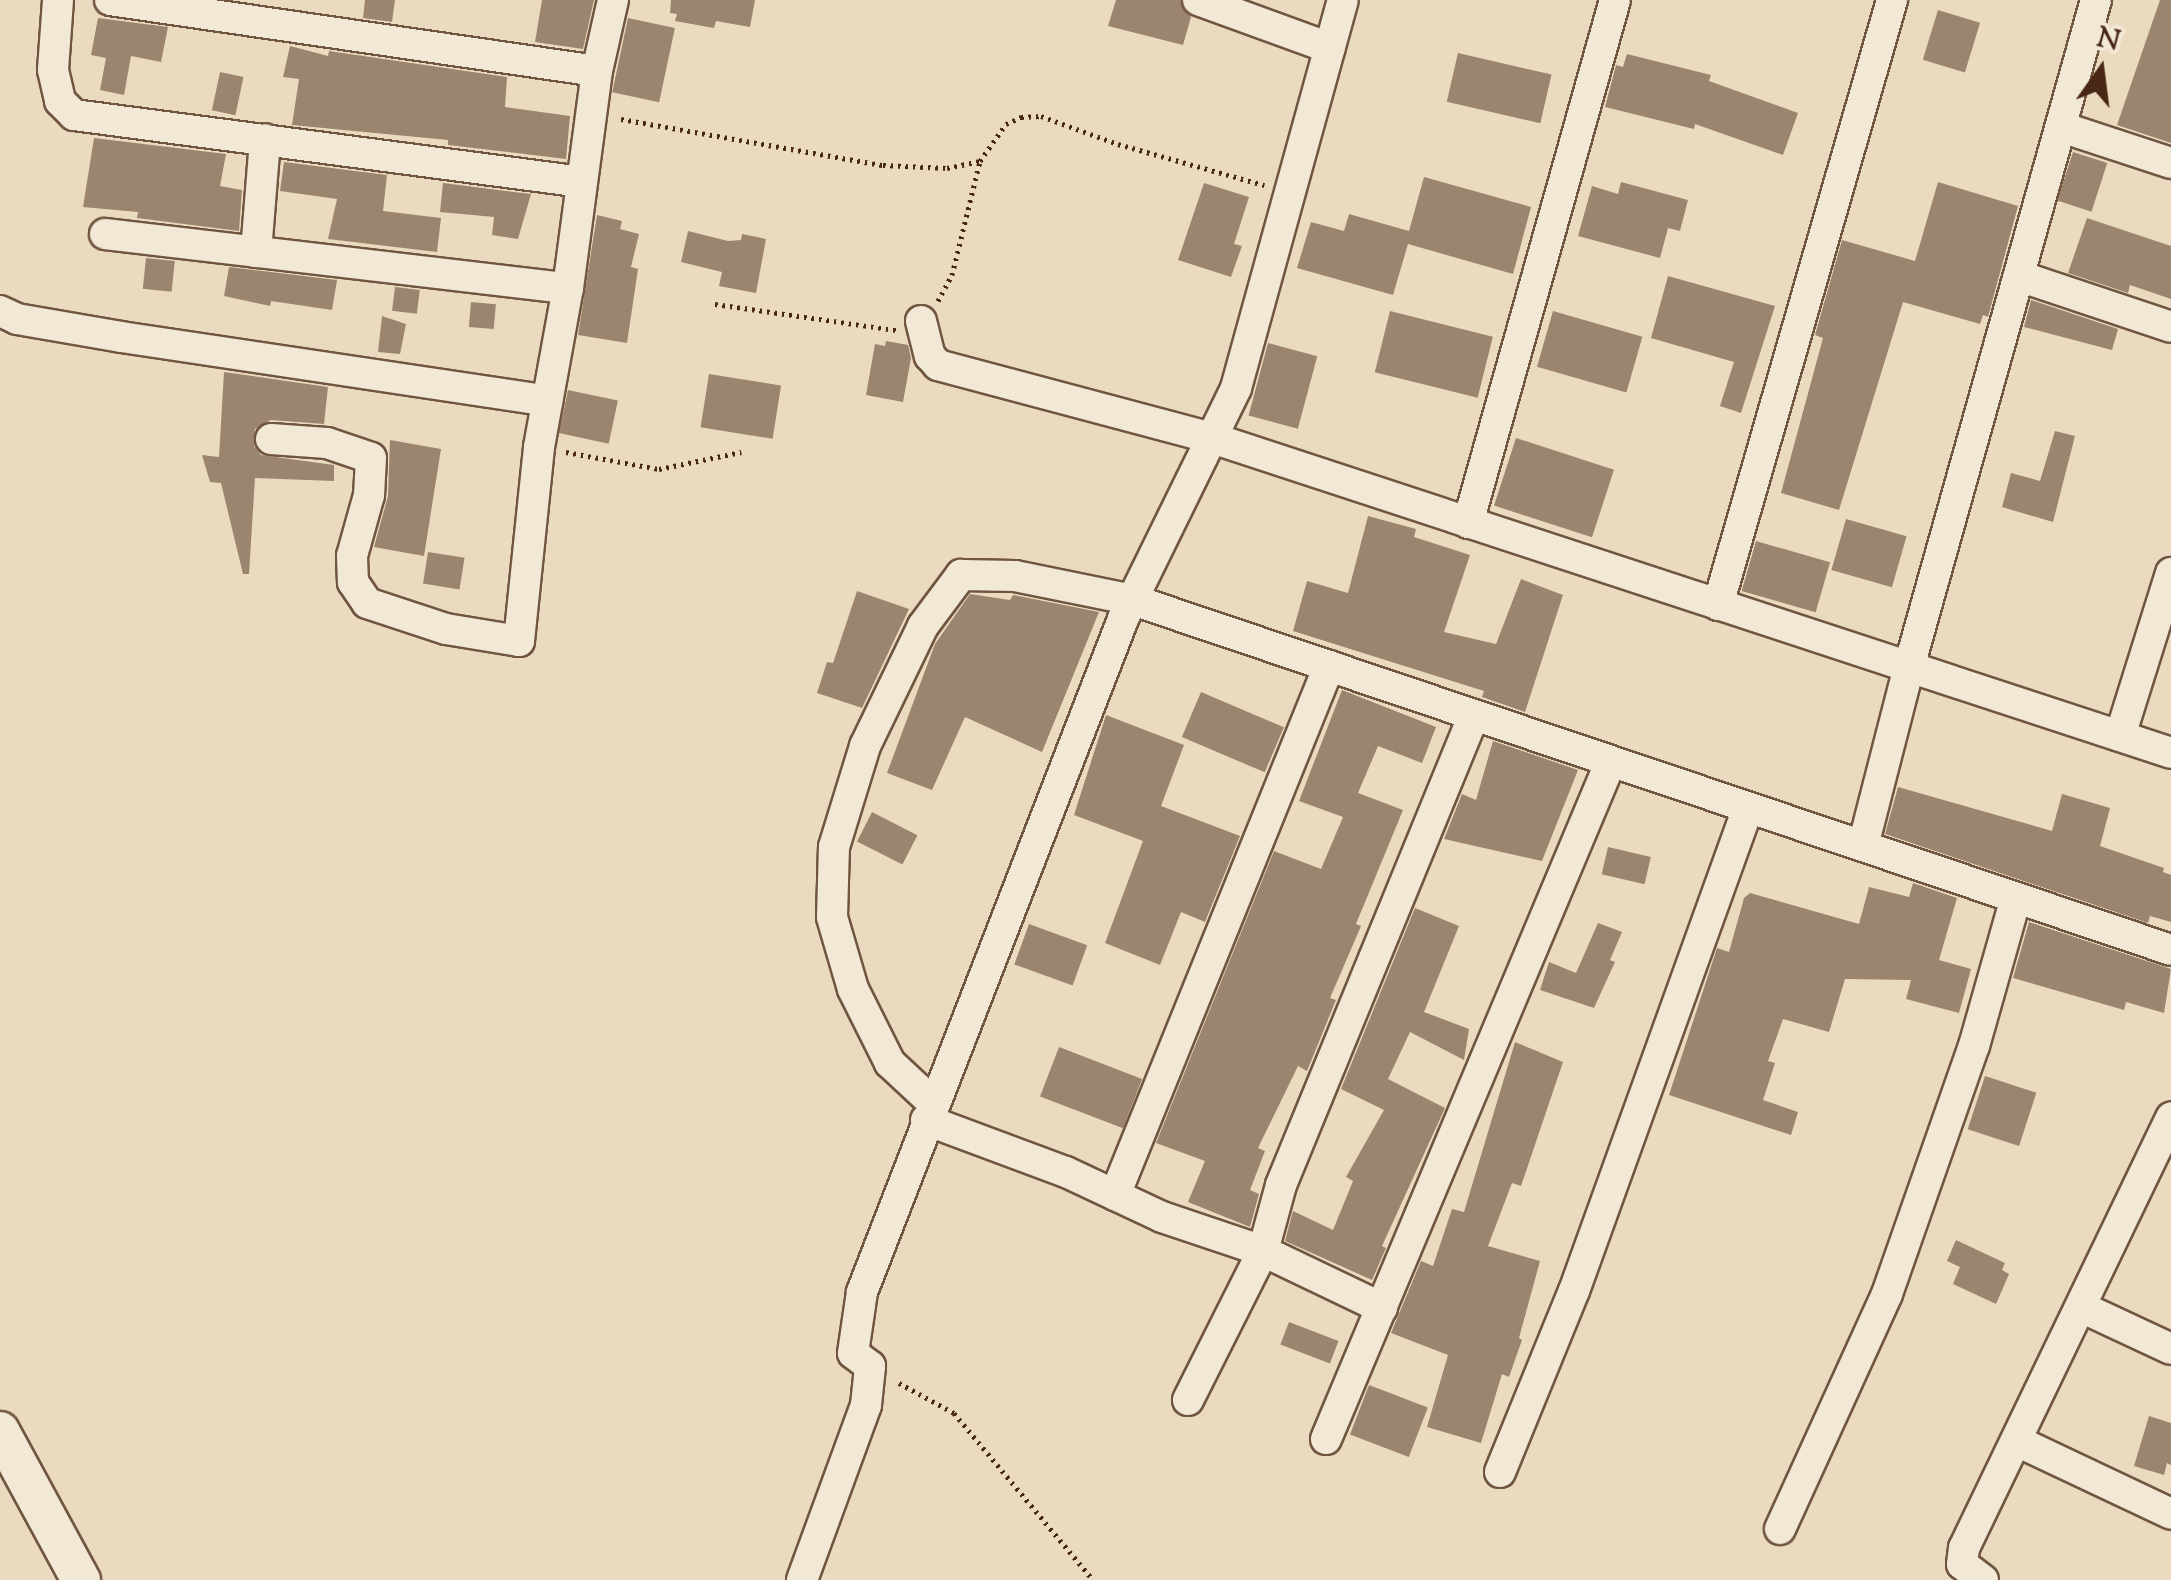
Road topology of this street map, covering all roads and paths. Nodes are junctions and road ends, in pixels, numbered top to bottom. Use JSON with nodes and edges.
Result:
{"nodes":[{"id":1,"x":58,"y":0,"type":"edge"},
{"id":2,"x":110,"y":0,"type":"edge"},
{"id":3,"x":613,"y":0,"type":"edge"},
{"id":4,"x":1198,"y":0,"type":"edge"},
{"id":5,"x":1342,"y":0,"type":"edge"},
{"id":6,"x":1614,"y":0,"type":"edge"},
{"id":7,"x":1892,"y":0,"type":"edge"},
{"id":8,"x":2096,"y":0,"type":"edge"},
{"id":9,"x":1330,"y":48,"type":"junction"},
{"id":10,"x":597,"y":71,"type":"junction"},
{"id":11,"x":594,"y":112,"type":"junction"},
{"id":12,"x":2061,"y":127,"type":"junction"},
{"id":13,"x":265,"y":139,"type":"junction"},
{"id":14,"x":980,"y":161,"type":"junction"},
{"id":15,"x":2171,"y":163,"type":"edge"},
{"id":16,"x":582,"y":182,"type":"junction"},
{"id":17,"x":1290,"y":193,"type":"junction"},
{"id":18,"x":105,"y":234,"type":"dead end"},
{"id":19,"x":256,"y":252,"type":"junction"},
{"id":20,"x":2019,"y":276,"type":"junction"},
{"id":21,"x":568,"y":288,"type":"junction"},
{"id":22,"x":715,"y":304,"type":"dead end"},
{"id":23,"x":0,"y":311,"type":"edge"},
{"id":24,"x":921,"y":321,"type":"junction"},
{"id":25,"x":2171,"y":326,"type":"edge"},
{"id":26,"x":547,"y":401,"type":"junction"},
{"id":27,"x":1212,"y":438,"type":"junction"},
{"id":28,"x":271,"y":439,"type":"dead end"},
{"id":29,"x":539,"y":447,"type":"junction"},
{"id":30,"x":741,"y":452,"type":"dead end"},
{"id":31,"x":1468,"y":523,"type":"junction"},
{"id":32,"x":2171,"y":573,"type":"edge"},
{"id":33,"x":1132,"y":600,"type":"junction"},
{"id":34,"x":1718,"y":605,"type":"junction"},
{"id":35,"x":1329,"y":666,"type":"junction"},
{"id":36,"x":1909,"y":667,"type":"junction"},
{"id":37,"x":1474,"y":715,"type":"junction"},
{"id":38,"x":2120,"y":736,"type":"junction"},
{"id":39,"x":2171,"y":753,"type":"edge"},
{"id":40,"x":1610,"y":761,"type":"junction"},
{"id":41,"x":1748,"y":808,"type":"junction"},
{"id":42,"x":1863,"y":846,"type":"junction"},
{"id":43,"x":2016,"y":898,"type":"junction"},
{"id":44,"x":2171,"y":950,"type":"edge"},
{"id":45,"x":930,"y":1111,"type":"junction"},
{"id":46,"x":2171,"y":1117,"type":"edge"},
{"id":47,"x":2159,"y":1174,"type":"edge"},
{"id":48,"x":1115,"y":1195,"type":"junction"},
{"id":49,"x":1264,"y":1251,"type":"junction"},
{"id":50,"x":2081,"y":1307,"type":"junction"},
{"id":51,"x":1382,"y":1308,"type":"junction"},
{"id":52,"x":2171,"y":1349,"type":"edge"},
{"id":53,"x":870,"y":1366,"type":"junction"},
{"id":54,"x":1188,"y":1400,"type":"dead end"},
{"id":55,"x":0,"y":1431,"type":"edge"},
{"id":56,"x":1326,"y":1439,"type":"dead end"},
{"id":57,"x":2019,"y":1442,"type":"junction"},
{"id":58,"x":1500,"y":1472,"type":"dead end"},
{"id":59,"x":2171,"y":1514,"type":"edge"},
{"id":60,"x":1780,"y":1529,"type":"dead end"},
{"id":61,"x":81,"y":1580,"type":"edge"},
{"id":62,"x":802,"y":1580,"type":"edge"},
{"id":63,"x":1093,"y":1580,"type":"edge"},
{"id":64,"x":1982,"y":1580,"type":"edge"}],
"edges":[{"from":1,"to":13,"type":"street"},
{"from":2,"to":10,"type":"street"},
{"from":3,"to":10,"type":"street"},
{"from":4,"to":9,"type":"street"},
{"from":5,"to":9,"type":"street"},
{"from":6,"to":31,"type":"street"},
{"from":7,"to":34,"type":"street"},
{"from":8,"to":12,"type":"street"},
{"from":9,"to":17,"type":"street"},
{"from":10,"to":11,"type":"street"},
{"from":11,"to":14,"type":"path"},
{"from":11,"to":16,"type":"street"},
{"from":12,"to":15,"type":"street"},
{"from":12,"to":20,"type":"street"},
{"from":13,"to":16,"type":"street"},
{"from":13,"to":19,"type":"street"},
{"from":14,"to":17,"type":"path"},
{"from":14,"to":24,"type":"path"},
{"from":16,"to":21,"type":"street"},
{"from":17,"to":27,"type":"street"},
{"from":18,"to":19,"type":"street"},
{"from":19,"to":21,"type":"street"},
{"from":20,"to":25,"type":"street"},
{"from":20,"to":36,"type":"street"},
{"from":21,"to":26,"type":"street"},
{"from":22,"to":24,"type":"path"},
{"from":23,"to":26,"type":"street"},
{"from":24,"to":27,"type":"street"},
{"from":26,"to":29,"type":"street"},
{"from":27,"to":31,"type":"street"},
{"from":27,"to":33,"type":"street"},
{"from":28,"to":29,"type":"street"},
{"from":29,"to":30,"type":"path"},
{"from":31,"to":34,"type":"street"},
{"from":32,"to":38,"type":"street"},
{"from":33,"to":35,"type":"street"},
{"from":33,"to":45,"type":"street"},
{"from":33,"to":45,"type":"street"},
{"from":34,"to":36,"type":"street"},
{"from":35,"to":37,"type":"street"},
{"from":35,"to":48,"type":"street"},
{"from":36,"to":38,"type":"street"},
{"from":36,"to":42,"type":"street"},
{"from":37,"to":40,"type":"street"},
{"from":37,"to":49,"type":"street"},
{"from":38,"to":39,"type":"street"},
{"from":40,"to":41,"type":"street"},
{"from":40,"to":51,"type":"street"},
{"from":41,"to":42,"type":"street"},
{"from":41,"to":58,"type":"street"},
{"from":42,"to":43,"type":"street"},
{"from":43,"to":44,"type":"street"},
{"from":43,"to":60,"type":"street"},
{"from":45,"to":48,"type":"street"},
{"from":45,"to":53,"type":"street"},
{"from":46,"to":47,"type":"street"},
{"from":47,"to":50,"type":"street"},
{"from":48,"to":49,"type":"street"},
{"from":49,"to":51,"type":"street"},
{"from":49,"to":54,"type":"street"},
{"from":50,"to":52,"type":"street"},
{"from":50,"to":57,"type":"street"},
{"from":51,"to":56,"type":"street"},
{"from":53,"to":62,"type":"street"},
{"from":53,"to":63,"type":"path"},
{"from":55,"to":61,"type":"street"},
{"from":57,"to":59,"type":"street"},
{"from":57,"to":64,"type":"street"}]}
